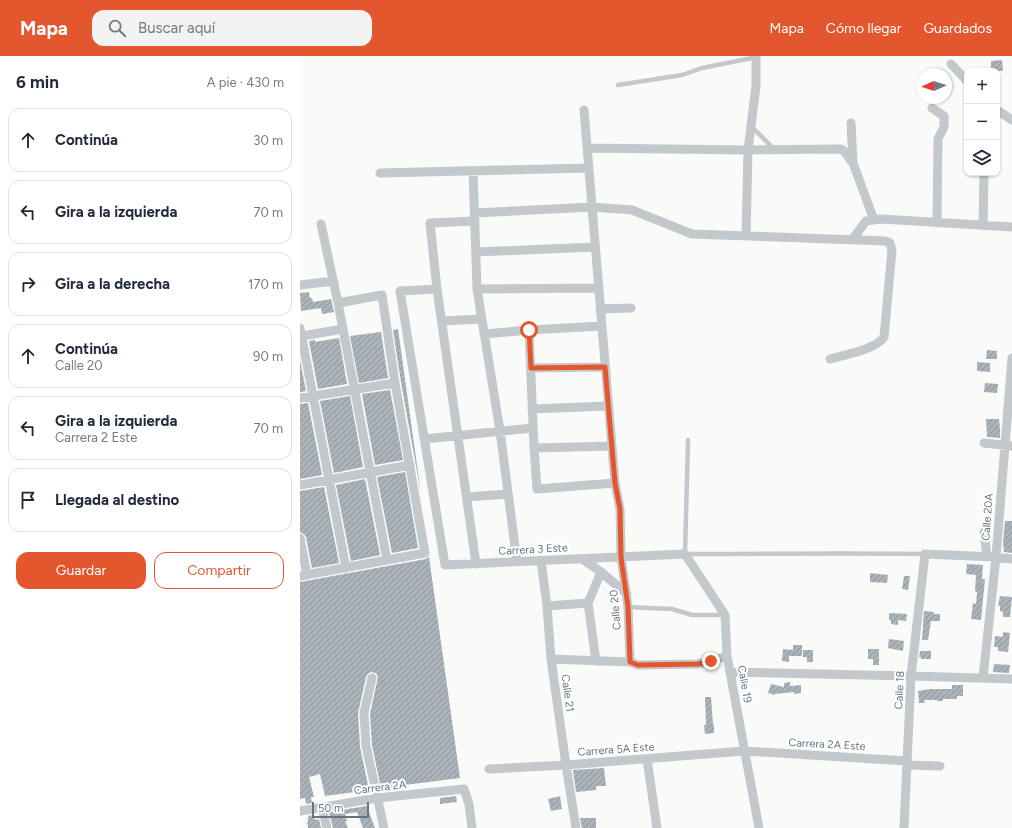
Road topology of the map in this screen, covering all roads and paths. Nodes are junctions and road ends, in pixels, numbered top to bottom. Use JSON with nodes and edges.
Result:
{"nodes":[{"id":1,"x":757,"y":56,"type":"edge"},
{"id":2,"x":951,"y":64,"type":"dead end"},
{"id":3,"x":964,"y":78,"type":"edge"},
{"id":4,"x":618,"y":85,"type":"dead end"},
{"id":5,"x":932,"y":108,"type":"dead end"},
{"id":6,"x":584,"y":110,"type":"dead end"},
{"id":7,"x":1000,"y":112,"type":"edge"},
{"id":8,"x":1012,"y":120,"type":"edge"},
{"id":9,"x":851,"y":124,"type":"dead end"},
{"id":10,"x":751,"y":126,"type":"junction"},
{"id":11,"x":587,"y":148,"type":"junction"},
{"id":12,"x":748,"y":150,"type":"junction"},
{"id":13,"x":775,"y":150,"type":"junction"},
{"id":14,"x":853,"y":163,"type":"junction"},
{"id":15,"x":588,"y":168,"type":"junction"},
{"id":16,"x":473,"y":171,"type":"junction"},
{"id":17,"x":380,"y":173,"type":"dead end"},
{"id":18,"x":984,"y":176,"type":"edge"},
{"id":19,"x":592,"y":207,"type":"junction"},
{"id":20,"x":475,"y":217,"type":"junction"},
{"id":21,"x":874,"y":220,"type":"junction"},
{"id":22,"x":937,"y":223,"type":"junction"},
{"id":23,"x":321,"y":224,"type":"dead end"},
{"id":24,"x":983,"y":226,"type":"junction"},
{"id":25,"x":1012,"y":227,"type":"edge"},
{"id":26,"x":746,"y":236,"type":"junction"},
{"id":27,"x":852,"y":240,"type":"junction"},
{"id":28,"x":595,"y":247,"type":"junction"},
{"id":29,"x":476,"y":252,"type":"junction"},
{"id":30,"x":334,"y":282,"type":"junction"},
{"id":31,"x":300,"y":285,"type":"edge"},
{"id":32,"x":437,"y":288,"type":"junction"},
{"id":33,"x":598,"y":288,"type":"junction"},
{"id":34,"x":477,"y":289,"type":"junction"},
{"id":35,"x":338,"y":303,"type":"junction"},
{"id":36,"x":631,"y":308,"type":"dead end"},
{"id":37,"x":600,"y":309,"type":"junction"},
{"id":38,"x":481,"y":319,"type":"junction"},
{"id":39,"x":442,"y":321,"type":"junction"},
{"id":40,"x":602,"y":326,"type":"junction"},
{"id":41,"x":343,"y":328,"type":"junction"},
{"id":42,"x":529,"y":330,"type":"junction"},
{"id":43,"x":301,"y":332,"type":"edge"},
{"id":44,"x":484,"y":334,"type":"junction"},
{"id":45,"x":1012,"y":358,"type":"edge"},
{"id":46,"x":830,"y":359,"type":"dead end"},
{"id":47,"x":605,"y":367,"type":"junction"},
{"id":48,"x":531,"y":368,"type":"junction"},
{"id":49,"x":395,"y":383,"type":"junction"},
{"id":50,"x":354,"y":389,"type":"junction"},
{"id":51,"x":313,"y":395,"type":"junction"},
{"id":52,"x":300,"y":398,"type":"edge"},
{"id":53,"x":608,"y":406,"type":"junction"},
{"id":54,"x":532,"y":408,"type":"junction"},
{"id":55,"x":533,"y":428,"type":"junction"},
{"id":56,"x":500,"y":431,"type":"junction"},
{"id":57,"x":458,"y":436,"type":"junction"},
{"id":58,"x":424,"y":439,"type":"junction"},
{"id":59,"x":688,"y":440,"type":"dead end"},
{"id":60,"x":984,"y":443,"type":"dead end"},
{"id":61,"x":612,"y":446,"type":"junction"},
{"id":62,"x":1008,"y":446,"type":"edge"},
{"id":63,"x":534,"y":448,"type":"junction"},
{"id":64,"x":410,"y":465,"type":"junction"},
{"id":65,"x":370,"y":472,"type":"junction"},
{"id":66,"x":329,"y":480,"type":"junction"},
{"id":67,"x":615,"y":483,"type":"junction"},
{"id":68,"x":300,"y":485,"type":"edge"},
{"id":69,"x":508,"y":494,"type":"junction"},
{"id":70,"x":467,"y":497,"type":"junction"},
{"id":71,"x":984,"y":532,"type":"dead end"},
{"id":72,"x":300,"y":538,"type":"edge"},
{"id":73,"x":685,"y":554,"type":"junction"},
{"id":74,"x":925,"y":554,"type":"junction"},
{"id":75,"x":621,"y":557,"type":"junction"},
{"id":76,"x":991,"y":557,"type":"junction"},
{"id":77,"x":582,"y":559,"type":"junction"},
{"id":78,"x":1012,"y":559,"type":"edge"},
{"id":79,"x":387,"y":560,"type":"junction"},
{"id":80,"x":541,"y":561,"type":"junction"},
{"id":81,"x":517,"y":562,"type":"junction"},
{"id":82,"x":476,"y":564,"type":"junction"},
{"id":83,"x":346,"y":568,"type":"junction"},
{"id":84,"x":601,"y":572,"type":"junction"},
{"id":85,"x":304,"y":576,"type":"edge"},
{"id":86,"x":627,"y":594,"type":"junction"},
{"id":87,"x":588,"y":603,"type":"junction"},
{"id":88,"x":547,"y":606,"type":"junction"},
{"id":89,"x":628,"y":607,"type":"junction"},
{"id":90,"x":725,"y":615,"type":"junction"},
{"id":91,"x":727,"y":656,"type":"junction"},
{"id":92,"x":552,"y":659,"type":"junction"},
{"id":93,"x":596,"y":661,"type":"junction"},
{"id":94,"x":630,"y":662,"type":"junction"},
{"id":95,"x":731,"y":672,"type":"junction"},
{"id":96,"x":911,"y":676,"type":"junction"},
{"id":97,"x":372,"y":678,"type":"dead end"},
{"id":98,"x":983,"y":678,"type":"junction"},
{"id":99,"x":1012,"y":679,"type":"edge"},
{"id":100,"x":744,"y":752,"type":"junction"},
{"id":101,"x":647,"y":759,"type":"junction"},
{"id":102,"x":907,"y":763,"type":"junction"},
{"id":103,"x":566,"y":765,"type":"junction"},
{"id":104,"x":940,"y":766,"type":"dead end"},
{"id":105,"x":489,"y":769,"type":"dead end"},
{"id":106,"x":377,"y":798,"type":"junction"},
{"id":107,"x":322,"y":807,"type":"junction"},
{"id":108,"x":300,"y":811,"type":"edge"},
{"id":109,"x":327,"y":828,"type":"edge"},
{"id":110,"x":384,"y":828,"type":"edge"},
{"id":111,"x":472,"y":828,"type":"edge"},
{"id":112,"x":576,"y":828,"type":"edge"},
{"id":113,"x":657,"y":828,"type":"edge"},
{"id":114,"x":759,"y":828,"type":"edge"},
{"id":115,"x":904,"y":828,"type":"edge"}],
"edges":[{"from":1,"to":4,"type":"lane"},
{"from":1,"to":10,"type":"street"},
{"from":2,"to":3,"type":"street"},
{"from":5,"to":22,"type":"street"},
{"from":6,"to":11,"type":"street","name":"Calle 20"},
{"from":7,"to":8,"type":"street"},
{"from":9,"to":14,"type":"street"},
{"from":10,"to":12,"type":"street"},
{"from":10,"to":13,"type":"lane"},
{"from":11,"to":12,"type":"street"},
{"from":11,"to":15,"type":"street","name":"Calle 20"},
{"from":12,"to":13,"type":"street"},
{"from":12,"to":26,"type":"street"},
{"from":13,"to":14,"type":"street"},
{"from":14,"to":21,"type":"street"},
{"from":15,"to":16,"type":"street"},
{"from":15,"to":19,"type":"street","name":"Calle 20"},
{"from":16,"to":17,"type":"street"},
{"from":16,"to":20,"type":"street"},
{"from":18,"to":24,"type":"street"},
{"from":19,"to":20,"type":"street"},
{"from":19,"to":26,"type":"street"},
{"from":19,"to":28,"type":"street","name":"Calle 20"},
{"from":20,"to":29,"type":"street"},
{"from":20,"to":32,"type":"street"},
{"from":21,"to":22,"type":"street"},
{"from":21,"to":27,"type":"street"},
{"from":22,"to":24,"type":"street"},
{"from":23,"to":30,"type":"street"},
{"from":24,"to":25,"type":"street"},
{"from":26,"to":27,"type":"street"},
{"from":27,"to":46,"type":"street"},
{"from":28,"to":29,"type":"street"},
{"from":28,"to":33,"type":"street","name":"Calle 20"},
{"from":29,"to":34,"type":"street"},
{"from":30,"to":31,"type":"street"},
{"from":30,"to":35,"type":"street"},
{"from":32,"to":39,"type":"street"},
{"from":32,"to":58,"type":"street"},
{"from":33,"to":34,"type":"street"},
{"from":33,"to":37,"type":"street","name":"Calle 20"},
{"from":34,"to":38,"type":"street"},
{"from":35,"to":41,"type":"street"},
{"from":35,"to":49,"type":"street"},
{"from":36,"to":37,"type":"street"},
{"from":37,"to":40,"type":"street","name":"Calle 20"},
{"from":38,"to":39,"type":"street"},
{"from":38,"to":44,"type":"street"},
{"from":39,"to":57,"type":"street"},
{"from":40,"to":42,"type":"street"},
{"from":40,"to":47,"type":"street","name":"Calle 20"},
{"from":41,"to":43,"type":"street"},
{"from":41,"to":50,"type":"street"},
{"from":42,"to":44,"type":"street"},
{"from":42,"to":48,"type":"street"},
{"from":43,"to":51,"type":"street"},
{"from":44,"to":56,"type":"street"},
{"from":45,"to":62,"type":"street","name":"Calle 20A"},
{"from":47,"to":48,"type":"street"},
{"from":47,"to":53,"type":"street","name":"Calle 20"},
{"from":48,"to":54,"type":"street"},
{"from":49,"to":50,"type":"street"},
{"from":49,"to":64,"type":"street"},
{"from":50,"to":51,"type":"street"},
{"from":50,"to":65,"type":"street"},
{"from":51,"to":52,"type":"street"},
{"from":51,"to":66,"type":"street"},
{"from":53,"to":54,"type":"street"},
{"from":53,"to":61,"type":"street","name":"Calle 20"},
{"from":54,"to":55,"type":"street"},
{"from":55,"to":56,"type":"street"},
{"from":55,"to":63,"type":"street"},
{"from":56,"to":57,"type":"street"},
{"from":56,"to":69,"type":"street"},
{"from":57,"to":58,"type":"street"},
{"from":57,"to":70,"type":"street"},
{"from":58,"to":82,"type":"street","name":"Carrera 3 Este"},
{"from":59,"to":73,"type":"lane"},
{"from":60,"to":62,"type":"street"},
{"from":61,"to":63,"type":"street"},
{"from":61,"to":67,"type":"street","name":"Calle 20"},
{"from":62,"to":76,"type":"street","name":"Calle 20A"},
{"from":63,"to":67,"type":"street"},
{"from":64,"to":65,"type":"street"},
{"from":64,"to":79,"type":"street"},
{"from":65,"to":66,"type":"street"},
{"from":65,"to":79,"type":"street"},
{"from":66,"to":68,"type":"street"},
{"from":66,"to":83,"type":"street"},
{"from":67,"to":75,"type":"street","name":"Calle 20"},
{"from":69,"to":70,"type":"street"},
{"from":69,"to":81,"type":"street"},
{"from":70,"to":82,"type":"street"},
{"from":71,"to":76,"type":"street"},
{"from":72,"to":85,"type":"street"},
{"from":73,"to":74,"type":"lane"},
{"from":73,"to":75,"type":"street","name":"Carrera 3 Este"},
{"from":73,"to":90,"type":"street"},
{"from":74,"to":76,"type":"street"},
{"from":74,"to":96,"type":"street","name":"Calle 18"},
{"from":75,"to":77,"type":"street","name":"Carrera 3 Este"},
{"from":75,"to":86,"type":"street","name":"Calle 20"},
{"from":76,"to":78,"type":"street"},
{"from":76,"to":98,"type":"street","name":"Calle 20A"},
{"from":77,"to":80,"type":"street","name":"Carrera 3 Este"},
{"from":77,"to":84,"type":"street"},
{"from":79,"to":83,"type":"street"},
{"from":80,"to":81,"type":"street","name":"Carrera 3 Este"},
{"from":80,"to":88,"type":"street","name":"Calle 21"},
{"from":81,"to":82,"type":"street","name":"Carrera 3 Este"},
{"from":83,"to":85,"type":"street"},
{"from":84,"to":86,"type":"street"},
{"from":84,"to":87,"type":"street"},
{"from":86,"to":89,"type":"street","name":"Calle 20"},
{"from":87,"to":88,"type":"street"},
{"from":87,"to":93,"type":"street"},
{"from":88,"to":92,"type":"street","name":"Calle 21"},
{"from":89,"to":90,"type":"lane"},
{"from":89,"to":94,"type":"street","name":"Calle 20"},
{"from":90,"to":91,"type":"street","name":"Calle 19"},
{"from":91,"to":94,"type":"street"},
{"from":91,"to":95,"type":"street","name":"Calle 19"},
{"from":92,"to":93,"type":"street"},
{"from":92,"to":103,"type":"street","name":"Calle 21"},
{"from":93,"to":94,"type":"street"},
{"from":95,"to":96,"type":"street"},
{"from":95,"to":100,"type":"street","name":"Calle 19"},
{"from":96,"to":98,"type":"street"},
{"from":96,"to":102,"type":"street","name":"Calle 18"},
{"from":97,"to":106,"type":"street"},
{"from":98,"to":99,"type":"street"},
{"from":100,"to":101,"type":"street","name":"Carrera 5A Este"},
{"from":100,"to":102,"type":"street","name":"Carrera 2A Este"},
{"from":100,"to":114,"type":"street","name":"Calle 19"},
{"from":101,"to":103,"type":"street","name":"Carrera 5A Este"},
{"from":101,"to":113,"type":"street"},
{"from":102,"to":104,"type":"street","name":"Carrera 2A Este"},
{"from":102,"to":115,"type":"street","name":"Calle 18"},
{"from":103,"to":105,"type":"street","name":"Carrera 5A Este"},
{"from":103,"to":112,"type":"street","name":"Calle 21"},
{"from":106,"to":107,"type":"street","name":"Carrera 2A"},
{"from":106,"to":110,"type":"street"},
{"from":106,"to":111,"type":"street","name":"Carrera 2A"},
{"from":107,"to":108,"type":"street","name":"Carrera 2A"},
{"from":107,"to":109,"type":"street"}]}
